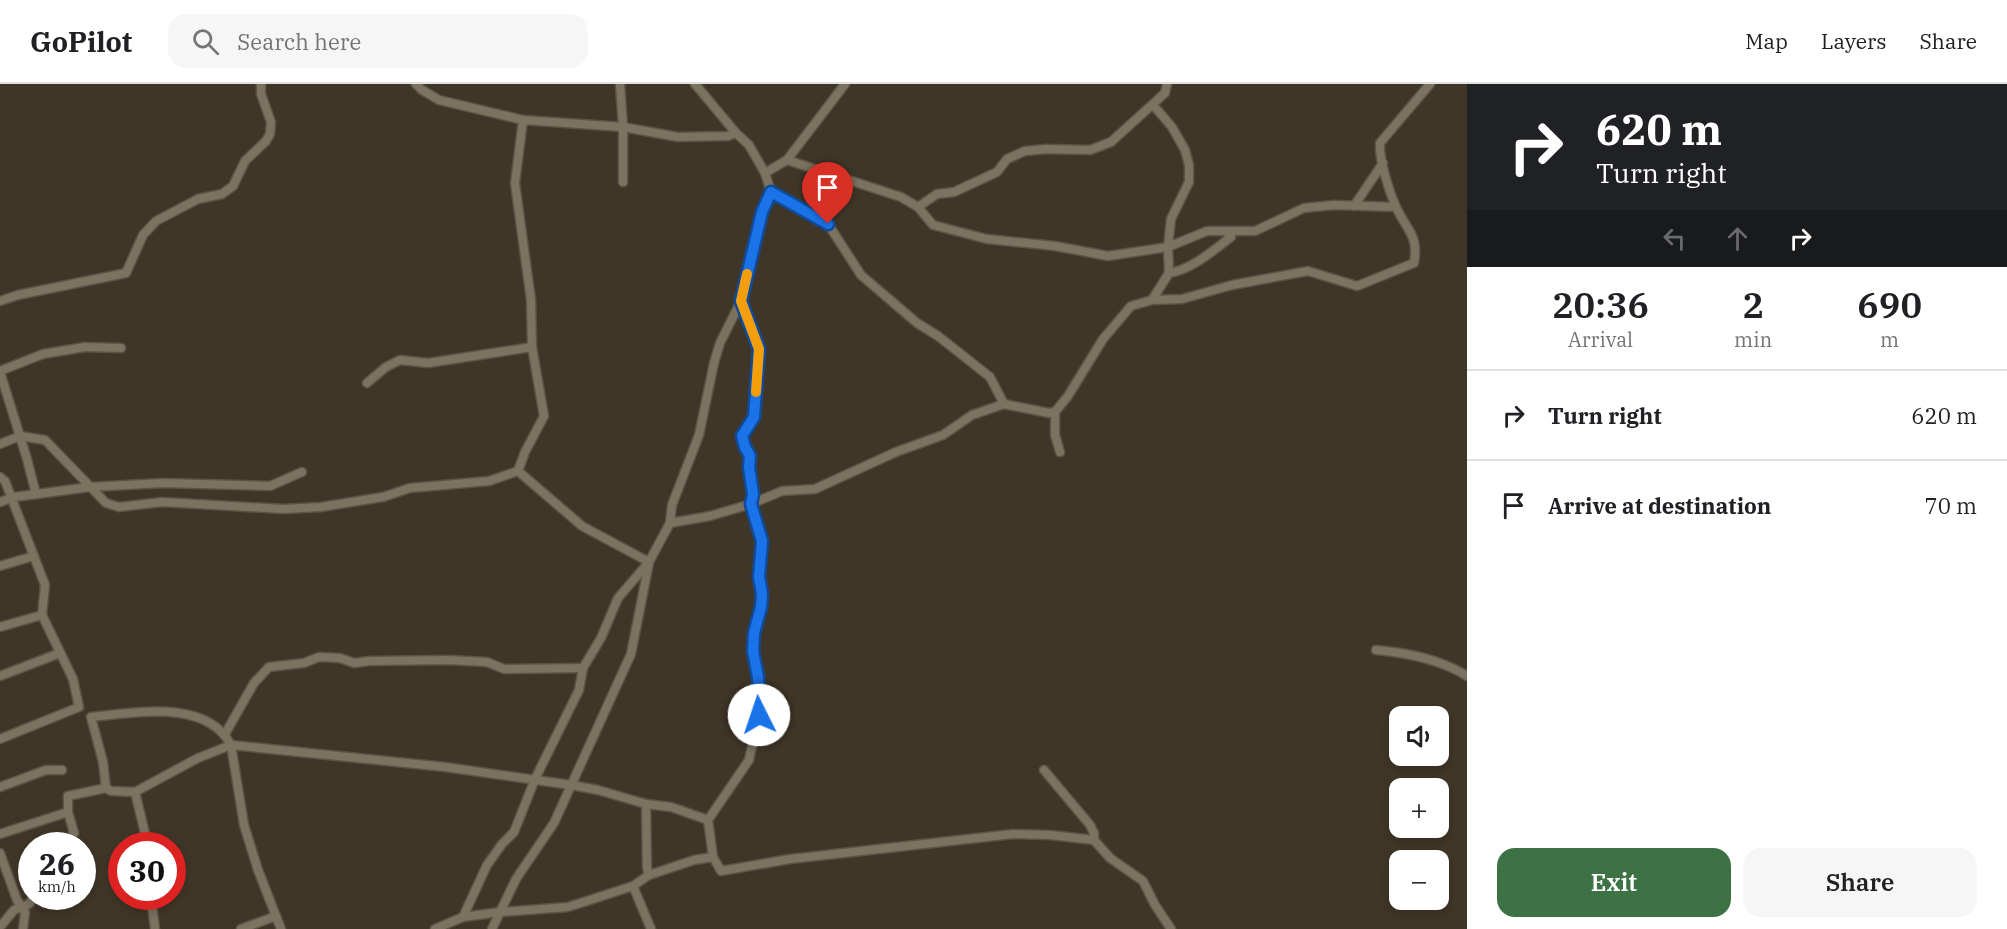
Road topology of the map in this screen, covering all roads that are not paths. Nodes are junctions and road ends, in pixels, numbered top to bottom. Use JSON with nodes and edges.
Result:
{"nodes":[{"id":1,"x":261,"y":84,"type":"edge"},
{"id":2,"x":416,"y":84,"type":"edge"},
{"id":3,"x":620,"y":84,"type":"edge"},
{"id":4,"x":695,"y":84,"type":"edge"},
{"id":5,"x":845,"y":84,"type":"edge"},
{"id":6,"x":1167,"y":84,"type":"edge"},
{"id":7,"x":1430,"y":84,"type":"edge"},
{"id":8,"x":1153,"y":105,"type":"junction"},
{"id":9,"x":523,"y":120,"type":"junction"},
{"id":10,"x":623,"y":127,"type":"junction"},
{"id":11,"x":736,"y":133,"type":"junction"},
{"id":12,"x":787,"y":160,"type":"junction"},
{"id":13,"x":1383,"y":163,"type":"junction"},
{"id":14,"x":765,"y":173,"type":"junction"},
{"id":15,"x":623,"y":182,"type":"dead end"},
{"id":16,"x":771,"y":192,"type":"junction"},
{"id":17,"x":1354,"y":206,"type":"junction"},
{"id":18,"x":918,"y":207,"type":"junction"},
{"id":19,"x":1396,"y":207,"type":"junction"},
{"id":20,"x":1225,"y":231,"type":"junction"},
{"id":21,"x":1168,"y":247,"type":"junction"},
{"id":22,"x":1169,"y":273,"type":"junction"},
{"id":23,"x":1152,"y":300,"type":"junction"},
{"id":24,"x":0,"y":301,"type":"edge"},
{"id":25,"x":741,"y":301,"type":"junction"},
{"id":26,"x":532,"y":347,"type":"junction"},
{"id":27,"x":121,"y":348,"type":"dead end"},
{"id":28,"x":0,"y":371,"type":"edge"},
{"id":29,"x":367,"y":383,"type":"dead end"},
{"id":30,"x":1004,"y":404,"type":"junction"},
{"id":31,"x":1055,"y":412,"type":"junction"},
{"id":32,"x":20,"y":436,"type":"junction"},
{"id":33,"x":0,"y":444,"type":"edge"},
{"id":34,"x":1060,"y":452,"type":"dead end"},
{"id":35,"x":518,"y":471,"type":"junction"},
{"id":36,"x":302,"y":472,"type":"dead end"},
{"id":37,"x":0,"y":477,"type":"edge"},
{"id":38,"x":90,"y":487,"type":"junction"},
{"id":39,"x":36,"y":494,"type":"junction"},
{"id":40,"x":11,"y":498,"type":"junction"},
{"id":41,"x":0,"y":502,"type":"edge"},
{"id":42,"x":751,"y":504,"type":"junction"},
{"id":43,"x":670,"y":523,"type":"junction"},
{"id":44,"x":34,"y":556,"type":"junction"},
{"id":45,"x":649,"y":562,"type":"junction"},
{"id":46,"x":0,"y":566,"type":"edge"},
{"id":47,"x":42,"y":615,"type":"junction"},
{"id":48,"x":0,"y":627,"type":"edge"},
{"id":49,"x":1376,"y":650,"type":"dead end"},
{"id":50,"x":60,"y":653,"type":"junction"},
{"id":51,"x":583,"y":668,"type":"junction"},
{"id":52,"x":0,"y":676,"type":"edge"},
{"id":53,"x":1467,"y":676,"type":"edge"},
{"id":54,"x":225,"y":734,"type":"junction"},
{"id":55,"x":0,"y":739,"type":"edge"},
{"id":56,"x":231,"y":745,"type":"junction"},
{"id":57,"x":62,"y":770,"type":"dead end"},
{"id":58,"x":1044,"y":771,"type":"dead end"},
{"id":59,"x":535,"y":779,"type":"junction"},
{"id":60,"x":571,"y":785,"type":"junction"},
{"id":61,"x":0,"y":787,"type":"edge"},
{"id":62,"x":106,"y":788,"type":"junction"},
{"id":63,"x":135,"y":792,"type":"junction"},
{"id":64,"x":646,"y":804,"type":"junction"},
{"id":65,"x":69,"y":812,"type":"junction"},
{"id":66,"x":708,"y":820,"type":"junction"},
{"id":67,"x":75,"y":832,"type":"edge"},
{"id":68,"x":145,"y":832,"type":"edge"},
{"id":69,"x":0,"y":834,"type":"edge"},
{"id":70,"x":1094,"y":840,"type":"junction"},
{"id":71,"x":0,"y":853,"type":"edge"},
{"id":72,"x":713,"y":857,"type":"junction"},
{"id":73,"x":649,"y":875,"type":"junction"},
{"id":74,"x":633,"y":886,"type":"junction"},
{"id":75,"x":18,"y":902,"type":"edge"},
{"id":76,"x":18,"y":908,"type":"edge"},
{"id":77,"x":23,"y":910,"type":"edge"},
{"id":78,"x":153,"y":910,"type":"edge"},
{"id":79,"x":500,"y":912,"type":"junction"},
{"id":80,"x":276,"y":916,"type":"junction"},
{"id":81,"x":463,"y":917,"type":"junction"},
{"id":82,"x":0,"y":927,"type":"edge"},
{"id":83,"x":23,"y":929,"type":"edge"},
{"id":84,"x":155,"y":929,"type":"edge"},
{"id":85,"x":241,"y":929,"type":"edge"},
{"id":86,"x":281,"y":929,"type":"edge"},
{"id":87,"x":435,"y":929,"type":"edge"},
{"id":88,"x":492,"y":929,"type":"edge"},
{"id":89,"x":651,"y":929,"type":"edge"},
{"id":90,"x":1171,"y":929,"type":"edge"}],
"edges":[{"from":1,"to":24,"type":"street"},
{"from":2,"to":9,"type":"street"},
{"from":3,"to":10,"type":"street"},
{"from":4,"to":11,"type":"street"},
{"from":5,"to":12,"type":"street"},
{"from":6,"to":8,"type":"street"},
{"from":7,"to":13,"type":"street"},
{"from":8,"to":18,"type":"street"},
{"from":8,"to":21,"type":"street"},
{"from":9,"to":10,"type":"street"},
{"from":9,"to":26,"type":"street"},
{"from":10,"to":11,"type":"street"},
{"from":10,"to":15,"type":"street"},
{"from":11,"to":14,"type":"street"},
{"from":12,"to":14,"type":"street"},
{"from":12,"to":18,"type":"street"},
{"from":13,"to":17,"type":"street"},
{"from":13,"to":19,"type":"street"},
{"from":14,"to":16,"type":"street"},
{"from":16,"to":25,"type":"street"},
{"from":16,"to":30,"type":"street"},
{"from":17,"to":19,"type":"street"},
{"from":17,"to":20,"type":"street"},
{"from":18,"to":21,"type":"street"},
{"from":19,"to":23,"type":"street"},
{"from":20,"to":21,"type":"street"},
{"from":20,"to":22,"type":"street"},
{"from":21,"to":22,"type":"street"},
{"from":22,"to":23,"type":"street"},
{"from":23,"to":31,"type":"street"},
{"from":25,"to":42,"type":"street"},
{"from":25,"to":43,"type":"street"},
{"from":26,"to":29,"type":"street"},
{"from":26,"to":35,"type":"street"},
{"from":27,"to":28,"type":"street"},
{"from":28,"to":32,"type":"street"},
{"from":30,"to":31,"type":"street"},
{"from":30,"to":42,"type":"street"},
{"from":31,"to":34,"type":"street"},
{"from":32,"to":33,"type":"street"},
{"from":32,"to":38,"type":"street"},
{"from":32,"to":39,"type":"street"},
{"from":35,"to":38,"type":"street"},
{"from":35,"to":45,"type":"street"},
{"from":36,"to":38,"type":"street"},
{"from":37,"to":40,"type":"street"},
{"from":38,"to":39,"type":"street"},
{"from":39,"to":40,"type":"street"},
{"from":40,"to":41,"type":"street"},
{"from":40,"to":44,"type":"street"},
{"from":42,"to":43,"type":"street"},
{"from":42,"to":66,"type":"street"},
{"from":43,"to":45,"type":"street"},
{"from":44,"to":46,"type":"street"},
{"from":44,"to":47,"type":"street"},
{"from":45,"to":51,"type":"street"},
{"from":45,"to":60,"type":"street"},
{"from":47,"to":48,"type":"street"},
{"from":47,"to":50,"type":"street"},
{"from":49,"to":53,"type":"street"},
{"from":50,"to":52,"type":"street"},
{"from":50,"to":55,"type":"street"},
{"from":51,"to":54,"type":"street"},
{"from":51,"to":59,"type":"street"},
{"from":54,"to":56,"type":"street"},
{"from":54,"to":62,"type":"street"},
{"from":56,"to":59,"type":"street"},
{"from":56,"to":63,"type":"street"},
{"from":56,"to":80,"type":"street"},
{"from":57,"to":61,"type":"street"},
{"from":58,"to":70,"type":"street"},
{"from":59,"to":60,"type":"street"},
{"from":59,"to":81,"type":"street"},
{"from":60,"to":64,"type":"street"},
{"from":60,"to":79,"type":"street"},
{"from":62,"to":63,"type":"street"},
{"from":62,"to":65,"type":"street"},
{"from":63,"to":68,"type":"street"},
{"from":64,"to":66,"type":"street"},
{"from":64,"to":73,"type":"street"},
{"from":65,"to":67,"type":"street"},
{"from":65,"to":69,"type":"street"},
{"from":66,"to":72,"type":"street"},
{"from":70,"to":72,"type":"street"},
{"from":70,"to":90,"type":"street"},
{"from":71,"to":75,"type":"street"},
{"from":72,"to":73,"type":"street"},
{"from":73,"to":74,"type":"street"},
{"from":74,"to":79,"type":"street"},
{"from":74,"to":89,"type":"street"},
{"from":76,"to":82,"type":"street"},
{"from":77,"to":83,"type":"street"},
{"from":78,"to":84,"type":"street"},
{"from":79,"to":81,"type":"street"},
{"from":79,"to":88,"type":"street"},
{"from":80,"to":85,"type":"street"},
{"from":80,"to":86,"type":"street"},
{"from":81,"to":87,"type":"street"}]}
